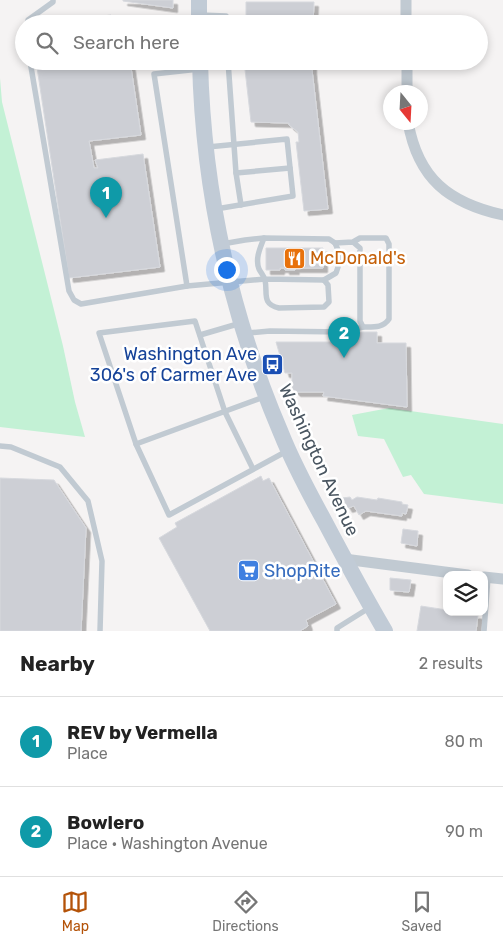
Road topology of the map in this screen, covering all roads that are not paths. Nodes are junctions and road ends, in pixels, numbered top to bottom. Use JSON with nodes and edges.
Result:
{"nodes":[{"id":1,"x":53,"y":0,"type":"edge"},
{"id":2,"x":406,"y":0,"type":"edge"},
{"id":3,"x":199,"y":13,"type":"edge"},
{"id":4,"x":35,"y":15,"type":"edge"},
{"id":5,"x":217,"y":15,"type":"edge"},
{"id":6,"x":406,"y":15,"type":"edge"},
{"id":7,"x":32,"y":70,"type":"edge"},
{"id":8,"x":174,"y":70,"type":"edge"},
{"id":9,"x":200,"y":70,"type":"edge"},
{"id":10,"x":229,"y":70,"type":"edge"},
{"id":11,"x":407,"y":70,"type":"edge"},
{"id":12,"x":407,"y":85,"type":"edge"},
{"id":13,"x":410,"y":130,"type":"edge"},
{"id":14,"x":234,"y":144,"type":"junction"},
{"id":15,"x":206,"y":147,"type":"junction"},
{"id":16,"x":290,"y":168,"type":"junction"},
{"id":17,"x":236,"y":173,"type":"junction"},
{"id":18,"x":241,"y":205,"type":"junction"},
{"id":19,"x":215,"y":209,"type":"junction"},
{"id":20,"x":503,"y":215,"type":"edge"},
{"id":21,"x":264,"y":238,"type":"junction"},
{"id":22,"x":353,"y":242,"type":"junction"},
{"id":23,"x":334,"y":243,"type":"junction"},
{"id":24,"x":221,"y":244,"type":"junction"},
{"id":25,"x":265,"y":279,"type":"junction"},
{"id":26,"x":324,"y":280,"type":"junction"},
{"id":27,"x":230,"y":282,"type":"junction"},
{"id":28,"x":187,"y":286,"type":"junction"},
{"id":29,"x":363,"y":327,"type":"junction"},
{"id":30,"x":243,"y":328,"type":"junction"},
{"id":31,"x":200,"y":335,"type":"junction"},
{"id":32,"x":266,"y":397,"type":"junction"},
{"id":33,"x":225,"y":412,"type":"junction"},
{"id":34,"x":136,"y":444,"type":"junction"},
{"id":35,"x":0,"y":446,"type":"edge"},
{"id":36,"x":288,"y":450,"type":"junction"},
{"id":37,"x":253,"y":469,"type":"junction"},
{"id":38,"x":344,"y":559,"type":"junction"},
{"id":39,"x":443,"y":572,"type":"edge"},
{"id":40,"x":488,"y":577,"type":"edge"},
{"id":41,"x":503,"y":579,"type":"edge"},
{"id":42,"x":371,"y":607,"type":"junction"},
{"id":43,"x":485,"y":616,"type":"edge"},
{"id":44,"x":100,"y":631,"type":"edge"},
{"id":45,"x":337,"y":631,"type":"edge"},
{"id":46,"x":385,"y":631,"type":"edge"},
{"id":47,"x":484,"y":631,"type":"edge"}],
"edges":[{"from":1,"to":4,"type":"lane"},
{"from":2,"to":6,"type":"street"},
{"from":3,"to":5,"type":"lane"},
{"from":7,"to":28,"type":"lane"},
{"from":8,"to":28,"type":"lane"},
{"from":9,"to":15,"type":"main road","name":"Washington Avenue"},
{"from":10,"to":14,"type":"lane"},
{"from":11,"to":12,"type":"street"},
{"from":13,"to":20,"type":"street"},
{"from":14,"to":15,"type":"lane"},
{"from":14,"to":16,"type":"lane"},
{"from":14,"to":17,"type":"lane"},
{"from":15,"to":19,"type":"main road","name":"Washington Avenue"},
{"from":16,"to":17,"type":"lane"},
{"from":16,"to":18,"type":"lane"},
{"from":17,"to":18,"type":"lane"},
{"from":18,"to":19,"type":"lane"},
{"from":19,"to":24,"type":"main road","name":"Washington Avenue"},
{"from":21,"to":23,"type":"lane"},
{"from":21,"to":24,"type":"lane"},
{"from":21,"to":25,"type":"lane"},
{"from":22,"to":23,"type":"lane"},
{"from":22,"to":29,"type":"lane"},
{"from":22,"to":29,"type":"lane"},
{"from":23,"to":26,"type":"lane"},
{"from":24,"to":27,"type":"main road","name":"Washington Avenue"},
{"from":25,"to":26,"type":"lane"},
{"from":25,"to":26,"type":"lane"},
{"from":25,"to":27,"type":"lane"},
{"from":27,"to":28,"type":"lane"},
{"from":27,"to":30,"type":"main road","name":"Washington Avenue"},
{"from":29,"to":30,"type":"lane"},
{"from":30,"to":31,"type":"lane"},
{"from":30,"to":32,"type":"main road","name":"Washington Avenue"},
{"from":31,"to":33,"type":"lane"},
{"from":31,"to":34,"type":"lane"},
{"from":32,"to":33,"type":"lane"},
{"from":32,"to":36,"type":"main road","name":"Washington Avenue"},
{"from":33,"to":34,"type":"lane"},
{"from":33,"to":37,"type":"lane"},
{"from":34,"to":37,"type":"lane"},
{"from":35,"to":44,"type":"lane"},
{"from":36,"to":37,"type":"lane"},
{"from":36,"to":38,"type":"main road","name":"Washington Avenue"},
{"from":38,"to":39,"type":"street"},
{"from":38,"to":42,"type":"main road","name":"Washington Avenue"},
{"from":40,"to":41,"type":"street"},
{"from":42,"to":45,"type":"lane"},
{"from":42,"to":46,"type":"main road","name":"Washington Avenue"},
{"from":43,"to":47,"type":"lane"}]}
